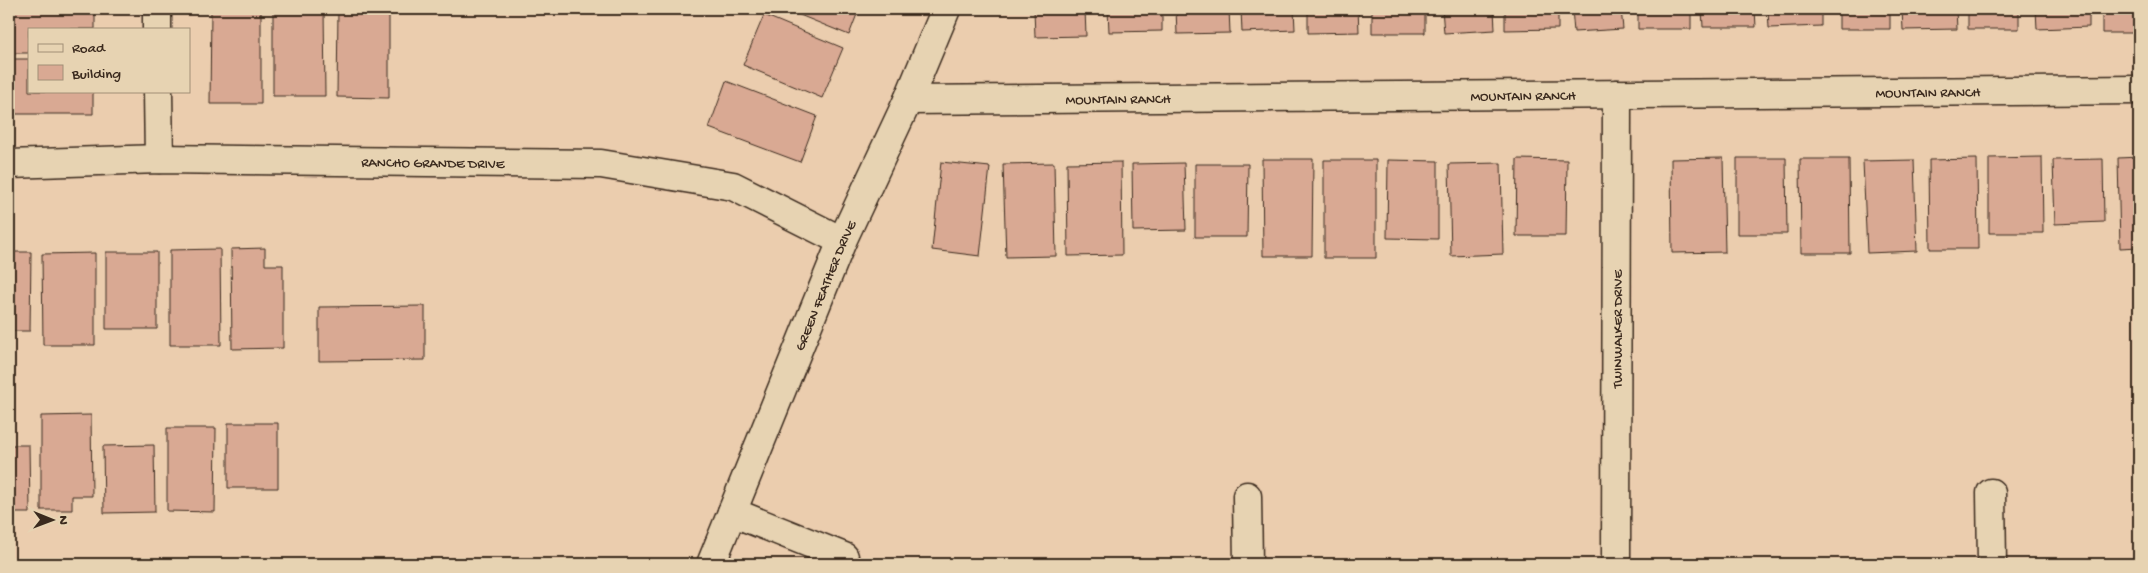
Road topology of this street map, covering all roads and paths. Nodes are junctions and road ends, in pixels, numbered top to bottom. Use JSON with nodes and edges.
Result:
{"nodes":[{"id":1,"x":157,"y":9,"type":"edge"},
{"id":2,"x":946,"y":9,"type":"edge"},
{"id":3,"x":157,"y":28,"type":"edge"},
{"id":4,"x":2139,"y":90,"type":"edge"},
{"id":5,"x":158,"y":92,"type":"edge"},
{"id":6,"x":1617,"y":94,"type":"junction"},
{"id":7,"x":908,"y":100,"type":"junction"},
{"id":8,"x":159,"y":159,"type":"junction"},
{"id":9,"x":9,"y":164,"type":"edge"},
{"id":10,"x":842,"y":241,"type":"junction"},
{"id":11,"x":1991,"y":494,"type":"dead end"},
{"id":12,"x":1247,"y":496,"type":"dead end"},
{"id":13,"x":732,"y":512,"type":"junction"},
{"id":14,"x":844,"y":557,"type":"dead end"},
{"id":15,"x":711,"y":564,"type":"edge"},
{"id":16,"x":1248,"y":564,"type":"edge"},
{"id":17,"x":1616,"y":564,"type":"edge"},
{"id":18,"x":1992,"y":564,"type":"edge"}],
"edges":[{"from":1,"to":3,"type":"street"},
{"from":2,"to":7,"type":"street","name":"GREEN FEATHER DRIVE"},
{"from":4,"to":6,"type":"street","name":"MOUNTAIN RANCH"},
{"from":5,"to":8,"type":"street"},
{"from":6,"to":7,"type":"street","name":"MOUNTAIN RANCH"},
{"from":6,"to":17,"type":"street","name":"TWINWALKER DRIVE"},
{"from":7,"to":10,"type":"street","name":"GREEN FEATHER DRIVE"},
{"from":8,"to":9,"type":"street","name":"RANCHO GRANDE DRIVE"},
{"from":8,"to":10,"type":"street","name":"RANCHO GRANDE DRIVE"},
{"from":10,"to":13,"type":"street","name":"GREEN FEATHER DRIVE"},
{"from":11,"to":18,"type":"street"},
{"from":12,"to":16,"type":"street"},
{"from":13,"to":14,"type":"street"},
{"from":13,"to":15,"type":"street","name":"GREEN FEATHER DRIVE"}]}
